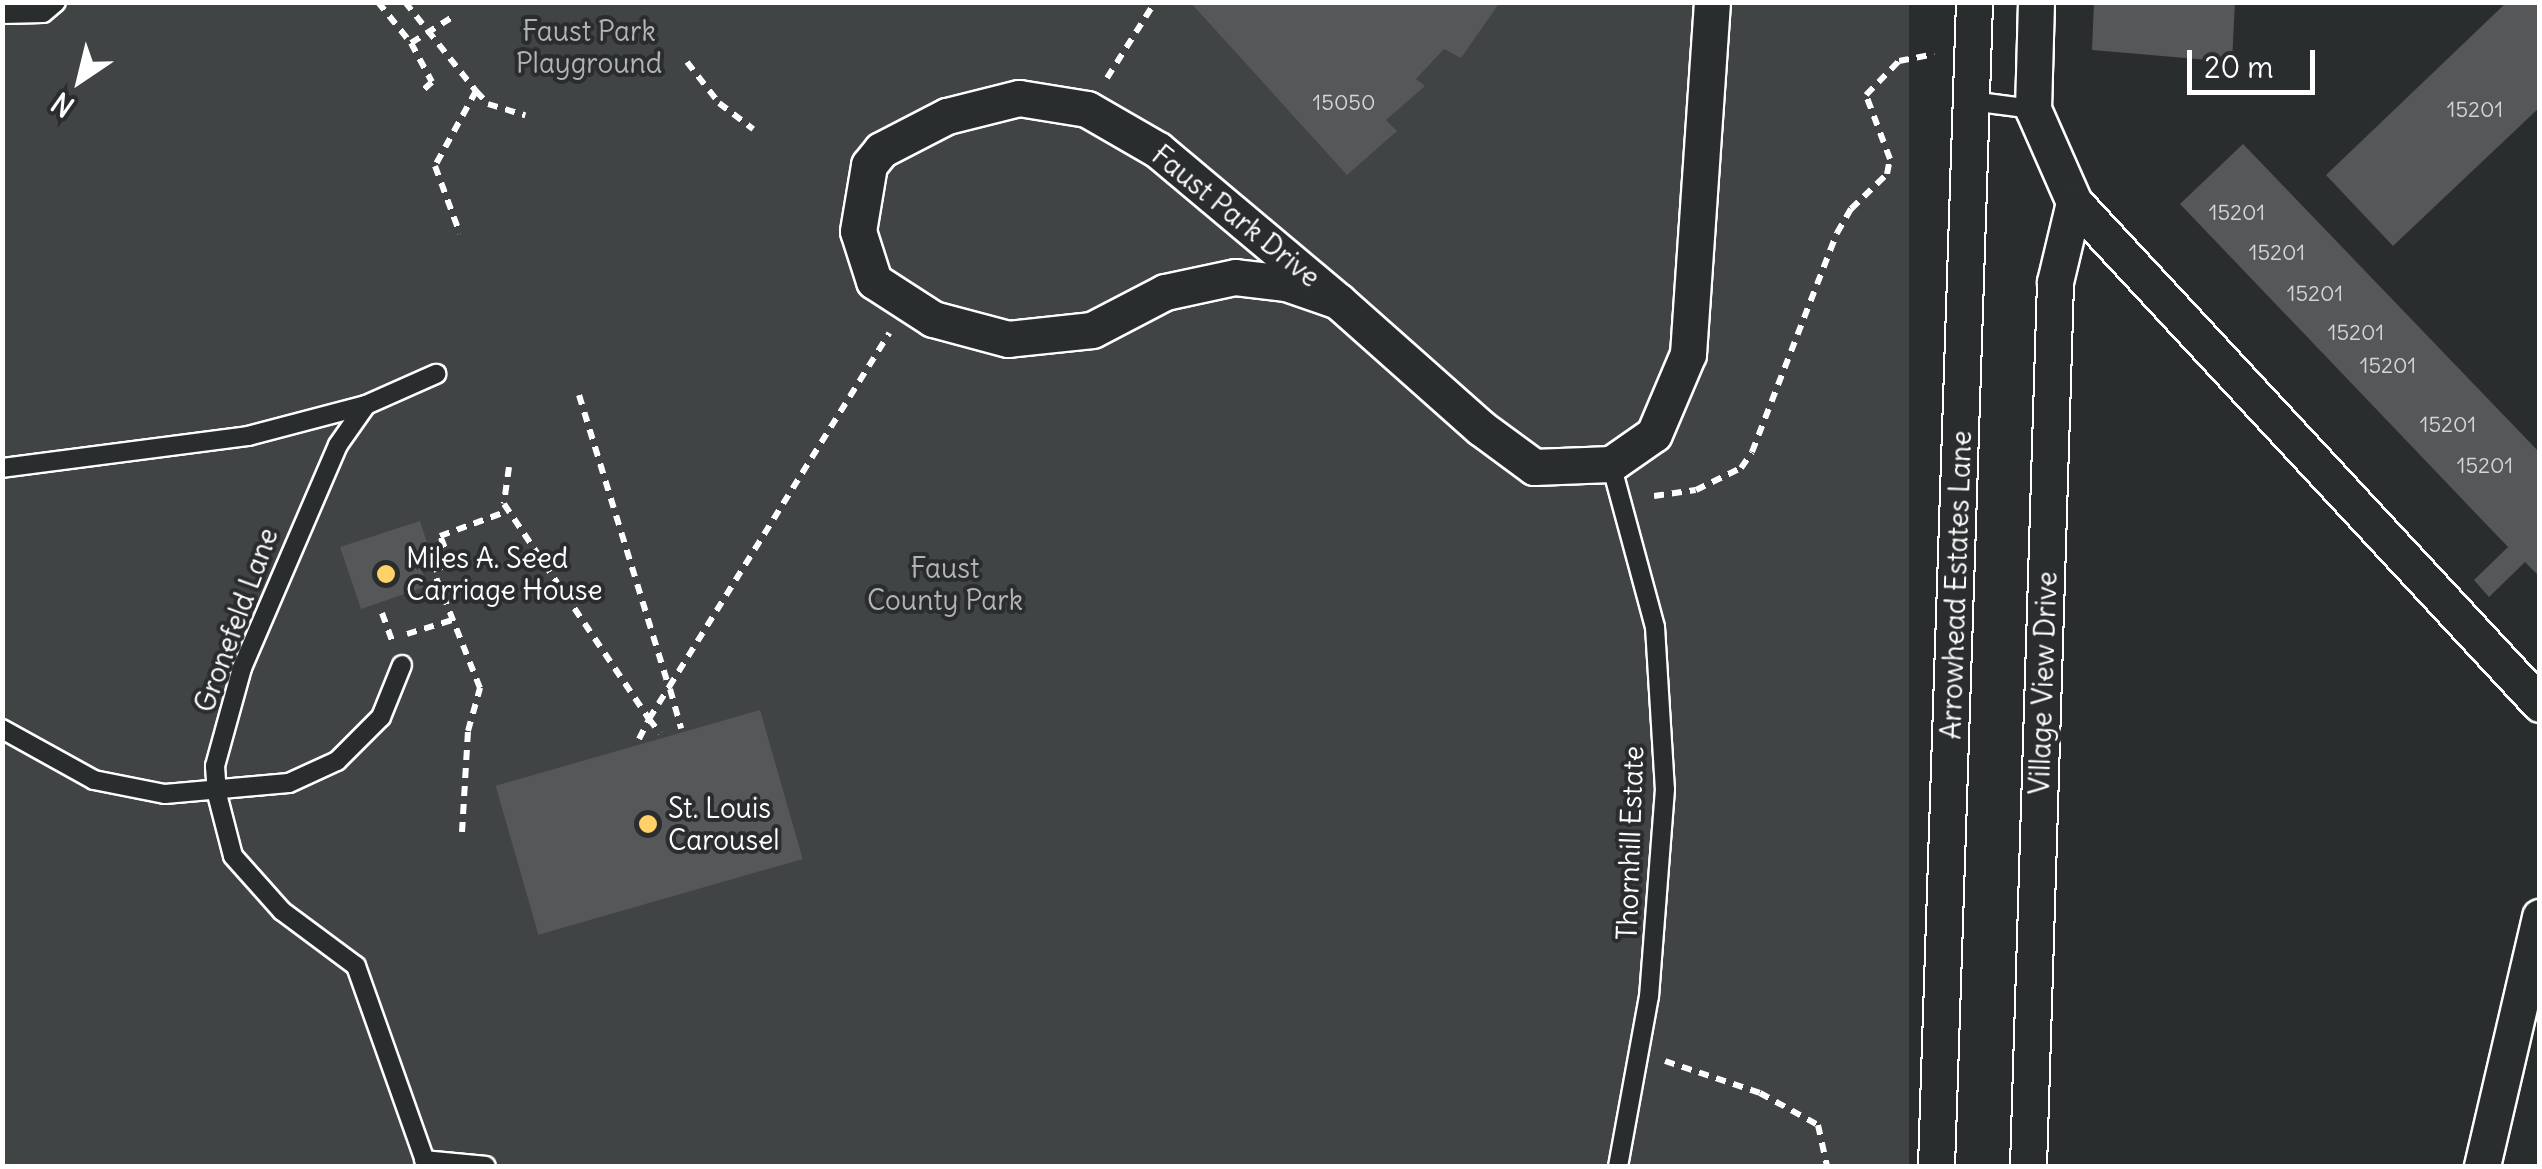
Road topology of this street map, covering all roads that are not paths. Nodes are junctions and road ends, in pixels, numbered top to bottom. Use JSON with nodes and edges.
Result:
{"nodes":[{"id":1,"x":56,"y":2,"type":"edge"},
{"id":2,"x":1712,"y":2,"type":"edge"},
{"id":3,"x":1974,"y":2,"type":"edge"},
{"id":4,"x":2036,"y":2,"type":"edge"},
{"id":5,"x":2,"y":14,"type":"edge"},
{"id":6,"x":1971,"y":101,"type":"junction"},
{"id":7,"x":2032,"y":109,"type":"junction"},
{"id":8,"x":2074,"y":202,"type":"junction"},
{"id":9,"x":1338,"y":301,"type":"junction"},
{"id":10,"x":436,"y":374,"type":"dead end"},
{"id":11,"x":366,"y":406,"type":"junction"},
{"id":12,"x":1611,"y":464,"type":"junction"},
{"id":13,"x":2,"y":468,"type":"edge"},
{"id":14,"x":402,"y":664,"type":"dead end"},
{"id":15,"x":2540,"y":704,"type":"edge"},
{"id":16,"x":2,"y":729,"type":"edge"},
{"id":17,"x":217,"y":794,"type":"junction"},
{"id":18,"x":2540,"y":917,"type":"edge"},
{"id":19,"x":426,"y":1163,"type":"edge"},
{"id":20,"x":486,"y":1166,"type":"edge"},
{"id":21,"x":1618,"y":1166,"type":"edge"},
{"id":22,"x":1936,"y":1166,"type":"edge"},
{"id":23,"x":2028,"y":1166,"type":"edge"},
{"id":24,"x":2482,"y":1166,"type":"edge"}],
"edges":[{"from":1,"to":5,"type":"lane"},
{"from":2,"to":12,"type":"street"},
{"from":3,"to":6,"type":"street","name":"Arrowhead Estates Lane"},
{"from":4,"to":7,"type":"street"},
{"from":6,"to":7,"type":"lane"},
{"from":6,"to":22,"type":"street","name":"Arrowhead Estates Lane"},
{"from":7,"to":8,"type":"street"},
{"from":8,"to":15,"type":"street"},
{"from":8,"to":23,"type":"street","name":"Village View Drive"},
{"from":9,"to":9,"type":"street","name":"Faust Park Drive"},
{"from":9,"to":12,"type":"street","name":"Faust Park Drive"},
{"from":10,"to":11,"type":"lane"},
{"from":11,"to":13,"type":"lane"},
{"from":11,"to":17,"type":"lane","name":"Gronefeld Lane"},
{"from":12,"to":21,"type":"lane","name":"Thornhill Estate"},
{"from":14,"to":17,"type":"lane"},
{"from":16,"to":17,"type":"lane"},
{"from":17,"to":19,"type":"lane","name":"Gronefeld Lane"},
{"from":18,"to":24,"type":"street"},
{"from":19,"to":20,"type":"lane","name":"Gronefeld Lane"}]}
